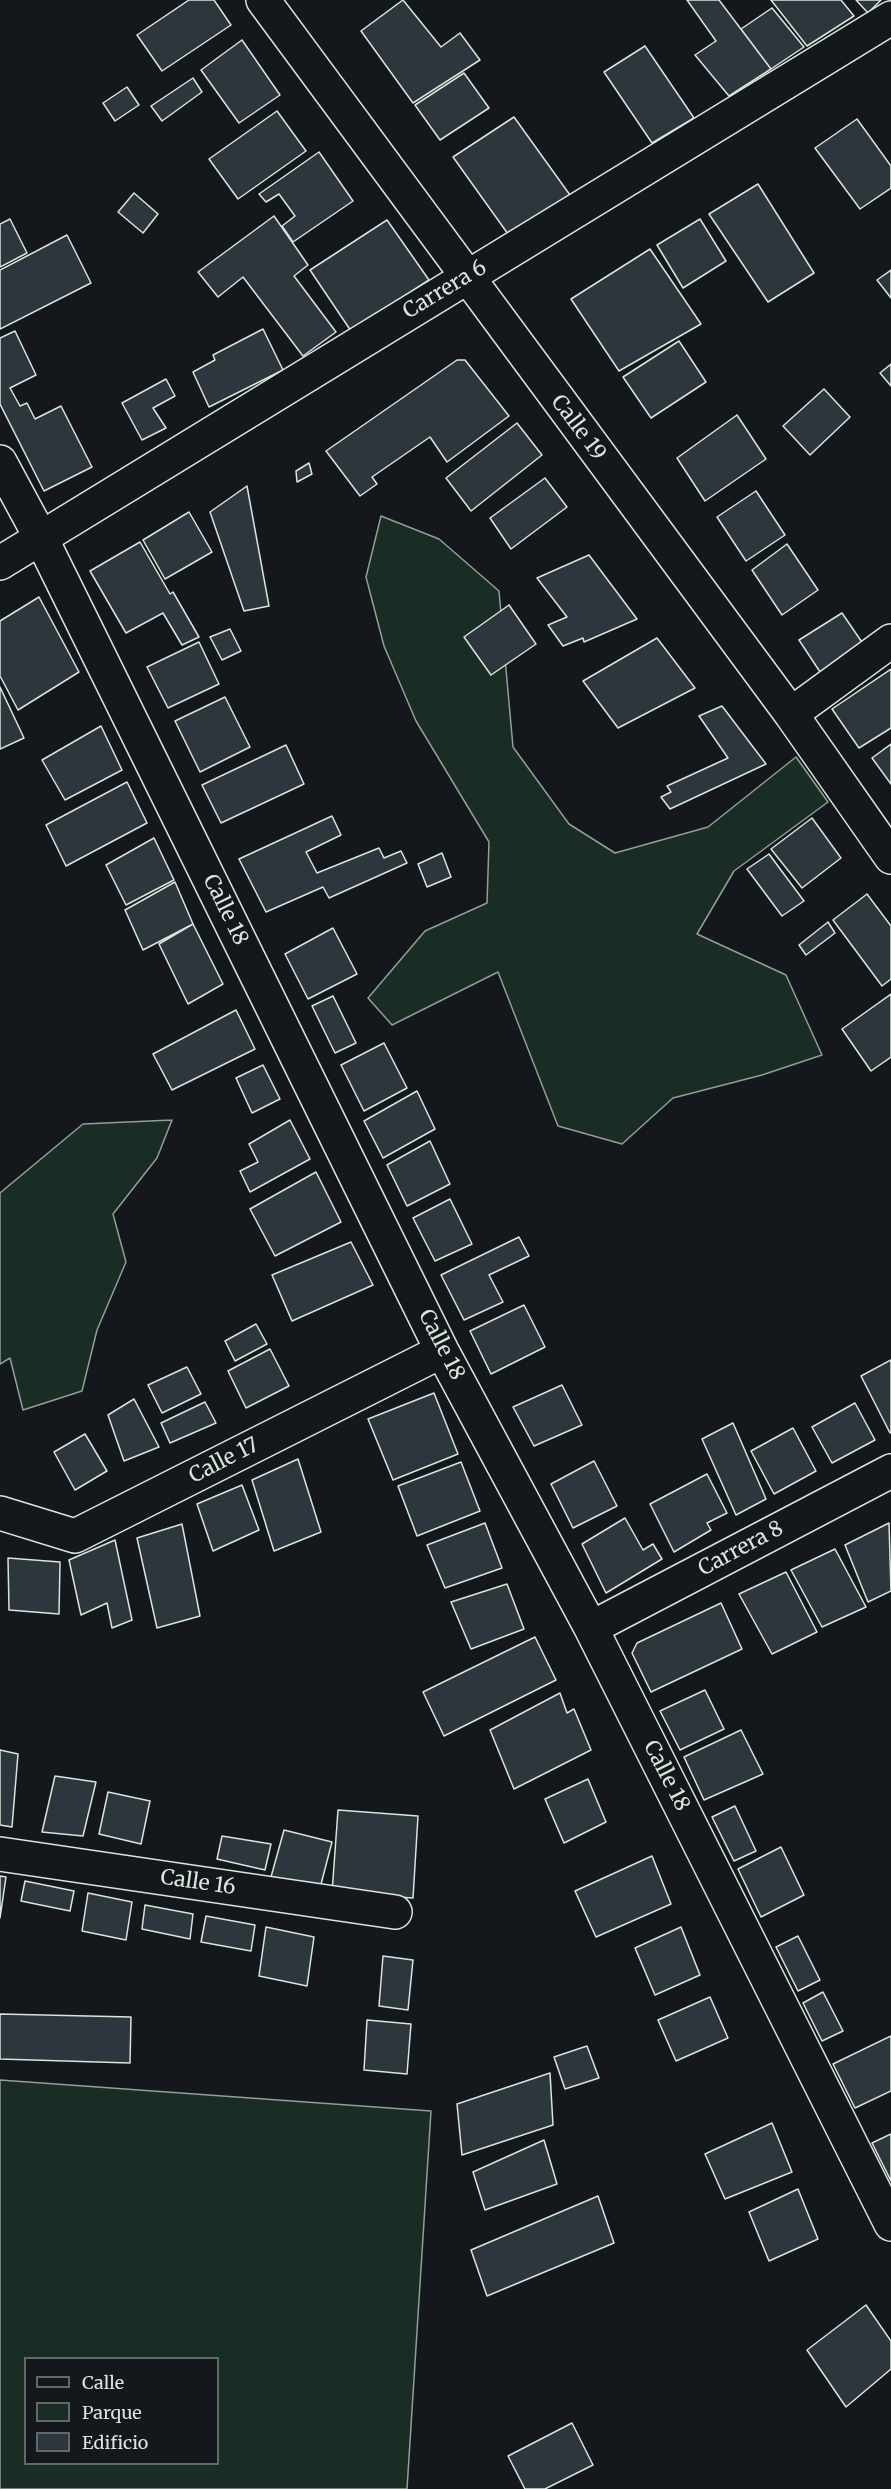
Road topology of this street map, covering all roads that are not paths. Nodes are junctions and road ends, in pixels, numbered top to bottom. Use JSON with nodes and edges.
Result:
{"nodes":[{"id":1,"x":263,"y":0,"type":"edge"},
{"id":2,"x":891,"y":18,"type":"edge"},
{"id":3,"x":466,"y":278,"type":"junction"},
{"id":4,"x":0,"y":462,"type":"edge"},
{"id":5,"x":41,"y":538,"type":"junction"},
{"id":6,"x":0,"y":563,"type":"edge"},
{"id":7,"x":891,"y":641,"type":"edge"},
{"id":8,"x":790,"y":714,"type":"junction"},
{"id":9,"x":891,"y":858,"type":"edge"},
{"id":10,"x":442,"y":1351,"type":"junction"},
{"id":11,"x":891,"y":1471,"type":"edge"},
{"id":12,"x":0,"y":1513,"type":"edge"},
{"id":13,"x":591,"y":1628,"type":"junction"},
{"id":14,"x":0,"y":1854,"type":"edge"},
{"id":15,"x":395,"y":1912,"type":"dead end"},
{"id":16,"x":891,"y":2224,"type":"edge"}],
"edges":[{"from":1,"to":3,"type":"street","name":"Calle 19"},
{"from":2,"to":3,"type":"street","name":"Carrera 6"},
{"from":3,"to":5,"type":"street","name":"Carrera 6"},
{"from":3,"to":8,"type":"street","name":"Calle 19"},
{"from":4,"to":5,"type":"street","name":"Calle 18"},
{"from":5,"to":6,"type":"street","name":"Carrera 6"},
{"from":5,"to":10,"type":"street","name":"Calle 18"},
{"from":7,"to":8,"type":"street"},
{"from":8,"to":9,"type":"street","name":"Calle 19"},
{"from":10,"to":12,"type":"street","name":"Calle 17"},
{"from":10,"to":13,"type":"street","name":"Calle 18"},
{"from":11,"to":13,"type":"street","name":"Carrera 8"},
{"from":13,"to":16,"type":"street","name":"Calle 18"},
{"from":14,"to":15,"type":"street","name":"Calle 16"}]}
